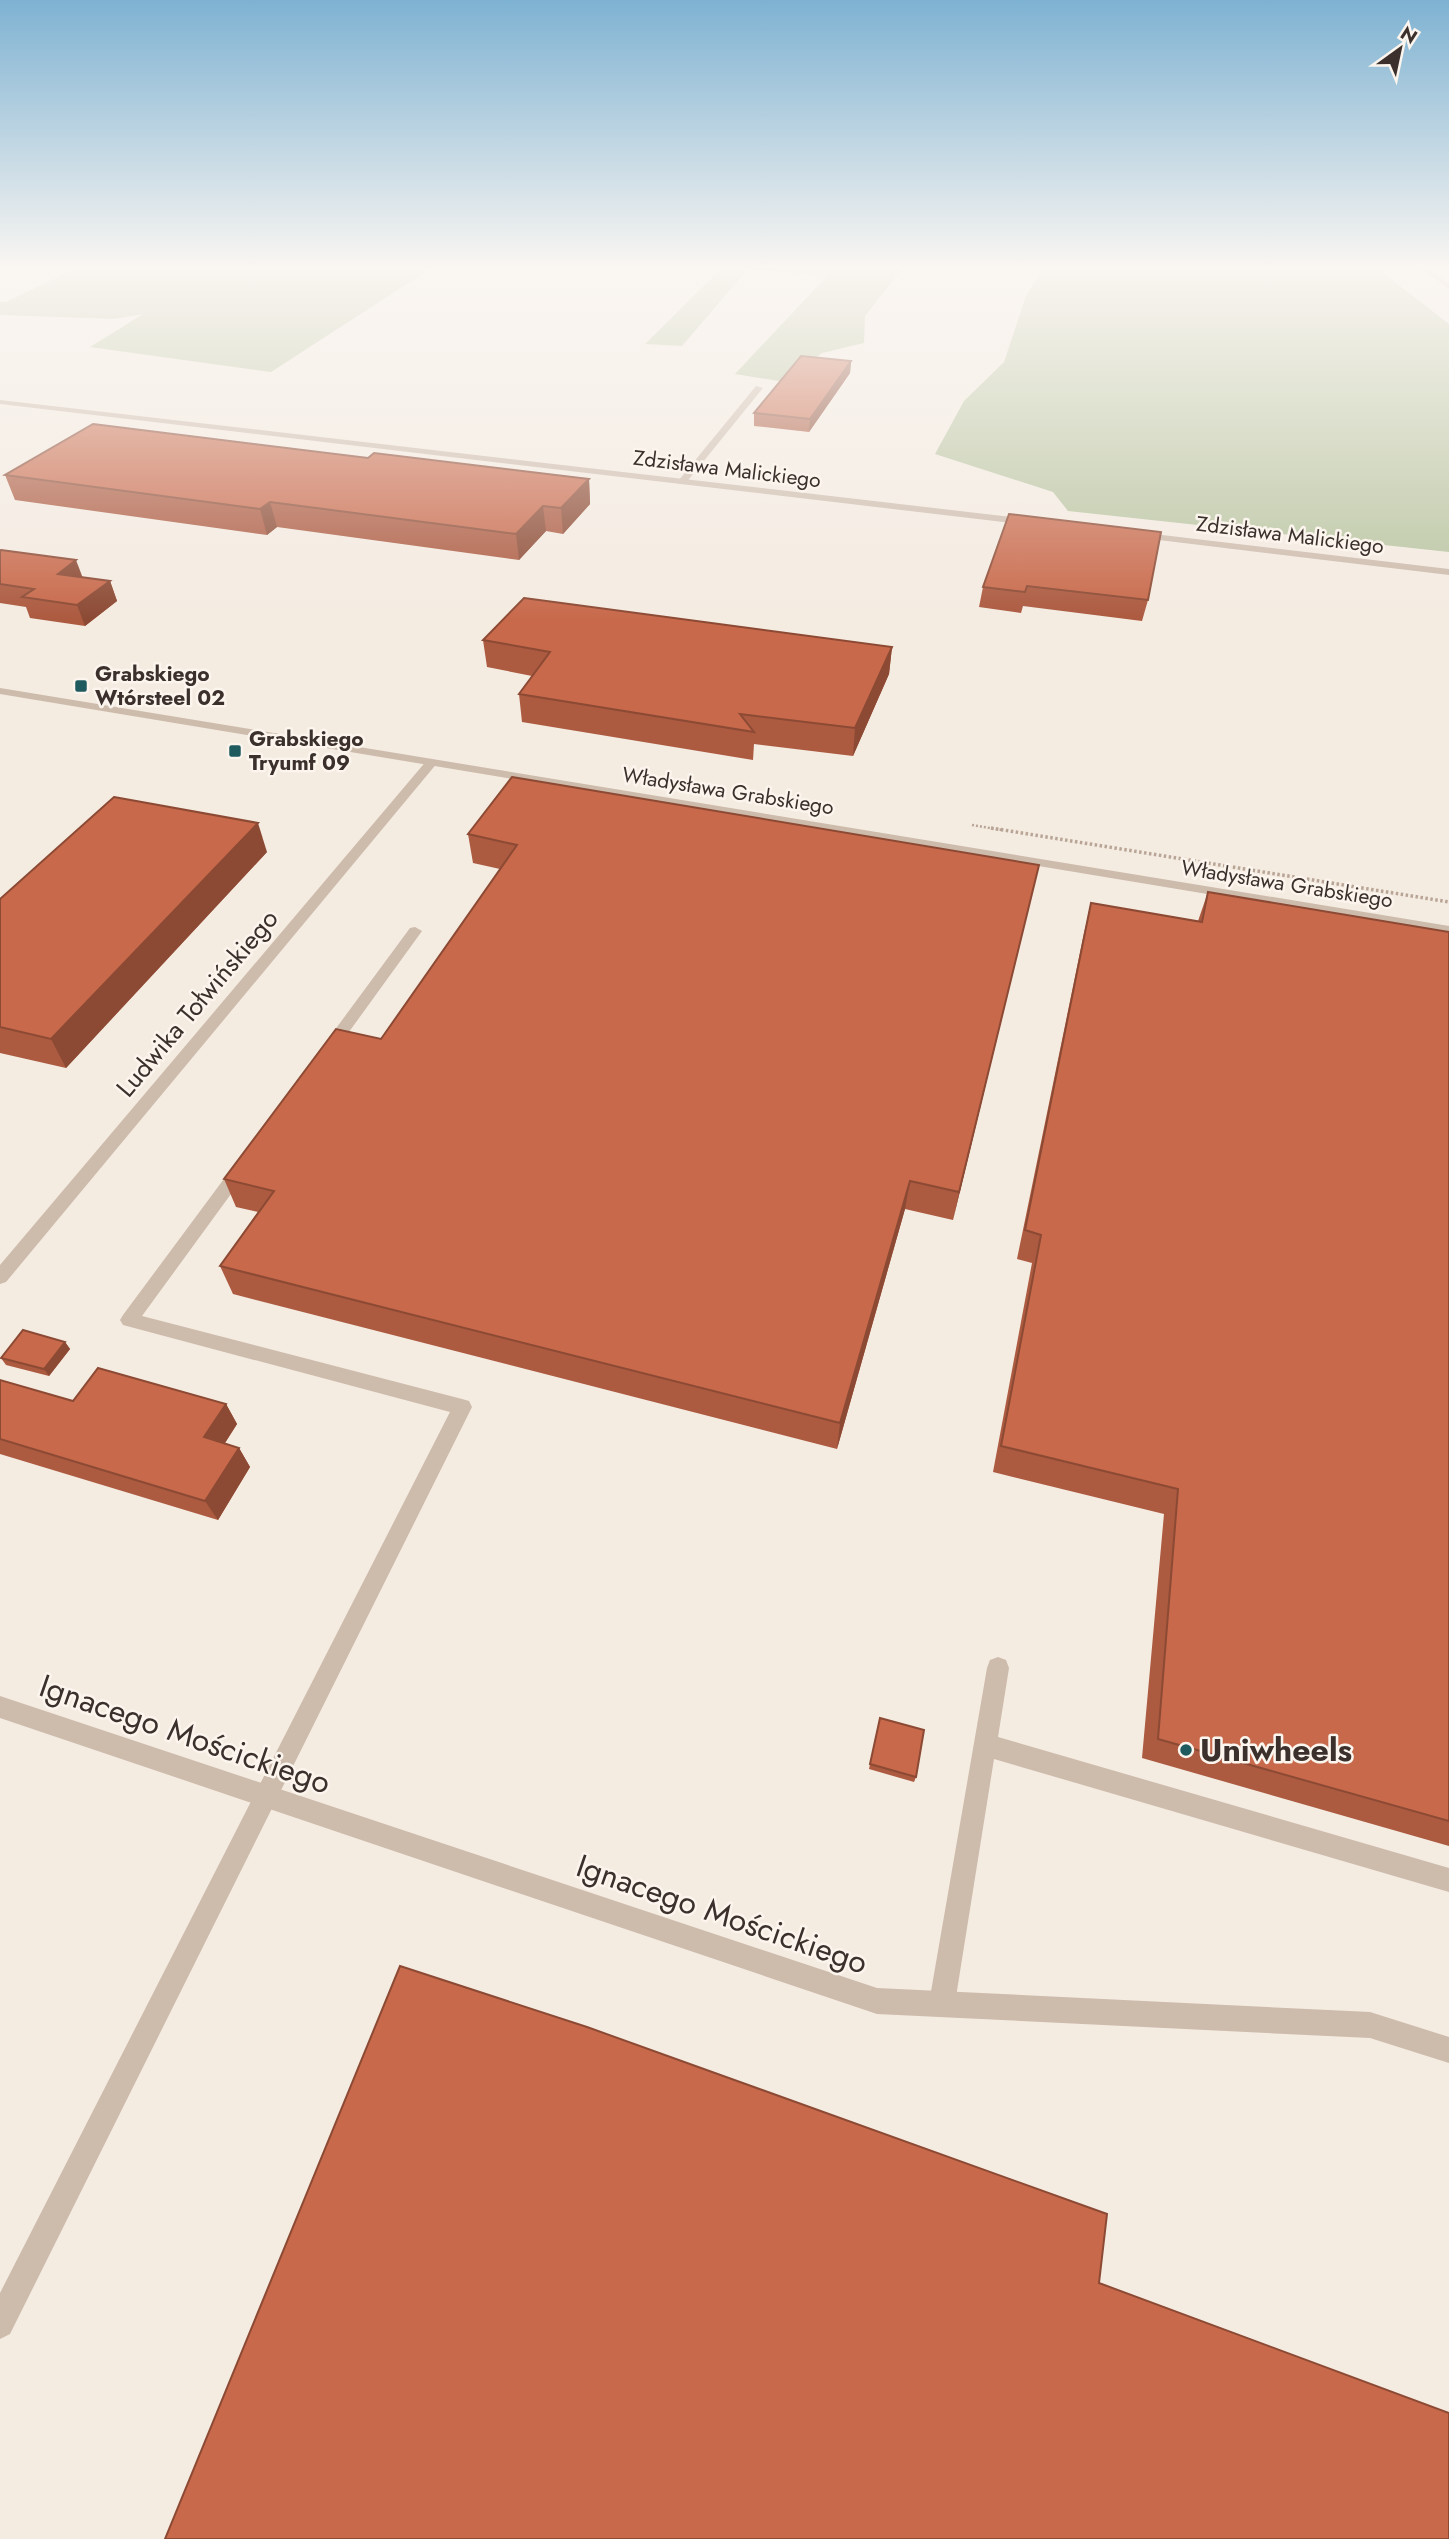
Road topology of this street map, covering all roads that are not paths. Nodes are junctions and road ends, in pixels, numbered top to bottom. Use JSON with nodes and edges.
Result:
{"nodes":[{"id":1,"x":759,"y":388,"type":"dead end"},
{"id":2,"x":0,"y":402,"type":"edge"},
{"id":3,"x":682,"y":482,"type":"junction"},
{"id":4,"x":1038,"y":524,"type":"edge"},
{"id":5,"x":1121,"y":533,"type":"edge"},
{"id":6,"x":1449,"y":572,"type":"edge"},
{"id":7,"x":0,"y":691,"type":"edge"},
{"id":8,"x":432,"y":762,"type":"junction"},
{"id":9,"x":1449,"y":930,"type":"edge"},
{"id":10,"x":415,"y":931,"type":"dead end"},
{"id":11,"x":317,"y":1065,"type":"edge"},
{"id":12,"x":252,"y":1153,"type":"edge"},
{"id":13,"x":0,"y":1276,"type":"edge"},
{"id":14,"x":998,"y":1668,"type":"dead end"},
{"id":15,"x":0,"y":1707,"type":"edge"},
{"id":16,"x":985,"y":1745,"type":"junction"},
{"id":17,"x":266,"y":1796,"type":"junction"},
{"id":18,"x":1449,"y":1880,"type":"edge"},
{"id":19,"x":942,"y":2003,"type":"junction"},
{"id":20,"x":1449,"y":2050,"type":"edge"},
{"id":21,"x":0,"y":2324,"type":"edge"}],
"edges":[{"from":1,"to":3,"type":"street"},
{"from":2,"to":3,"type":"street","name":"Zdzisława Malickiego"},
{"from":3,"to":4,"type":"street","name":"Zdzisława Malickiego"},
{"from":5,"to":6,"type":"street","name":"Zdzisława Malickiego"},
{"from":7,"to":8,"type":"street","name":"Władysława Grabskiego"},
{"from":8,"to":9,"type":"street","name":"Władysława Grabskiego"},
{"from":8,"to":13,"type":"street","name":"Ludwika Tołwińskiego"},
{"from":10,"to":11,"type":"street"},
{"from":12,"to":17,"type":"street"},
{"from":14,"to":16,"type":"street"},
{"from":15,"to":17,"type":"street","name":"Ignacego Mościckiego"},
{"from":16,"to":18,"type":"street"},
{"from":16,"to":19,"type":"street"},
{"from":17,"to":19,"type":"street","name":"Ignacego Mościckiego"},
{"from":17,"to":21,"type":"street"},
{"from":19,"to":20,"type":"street","name":"Ignacego Mościckiego"}]}
